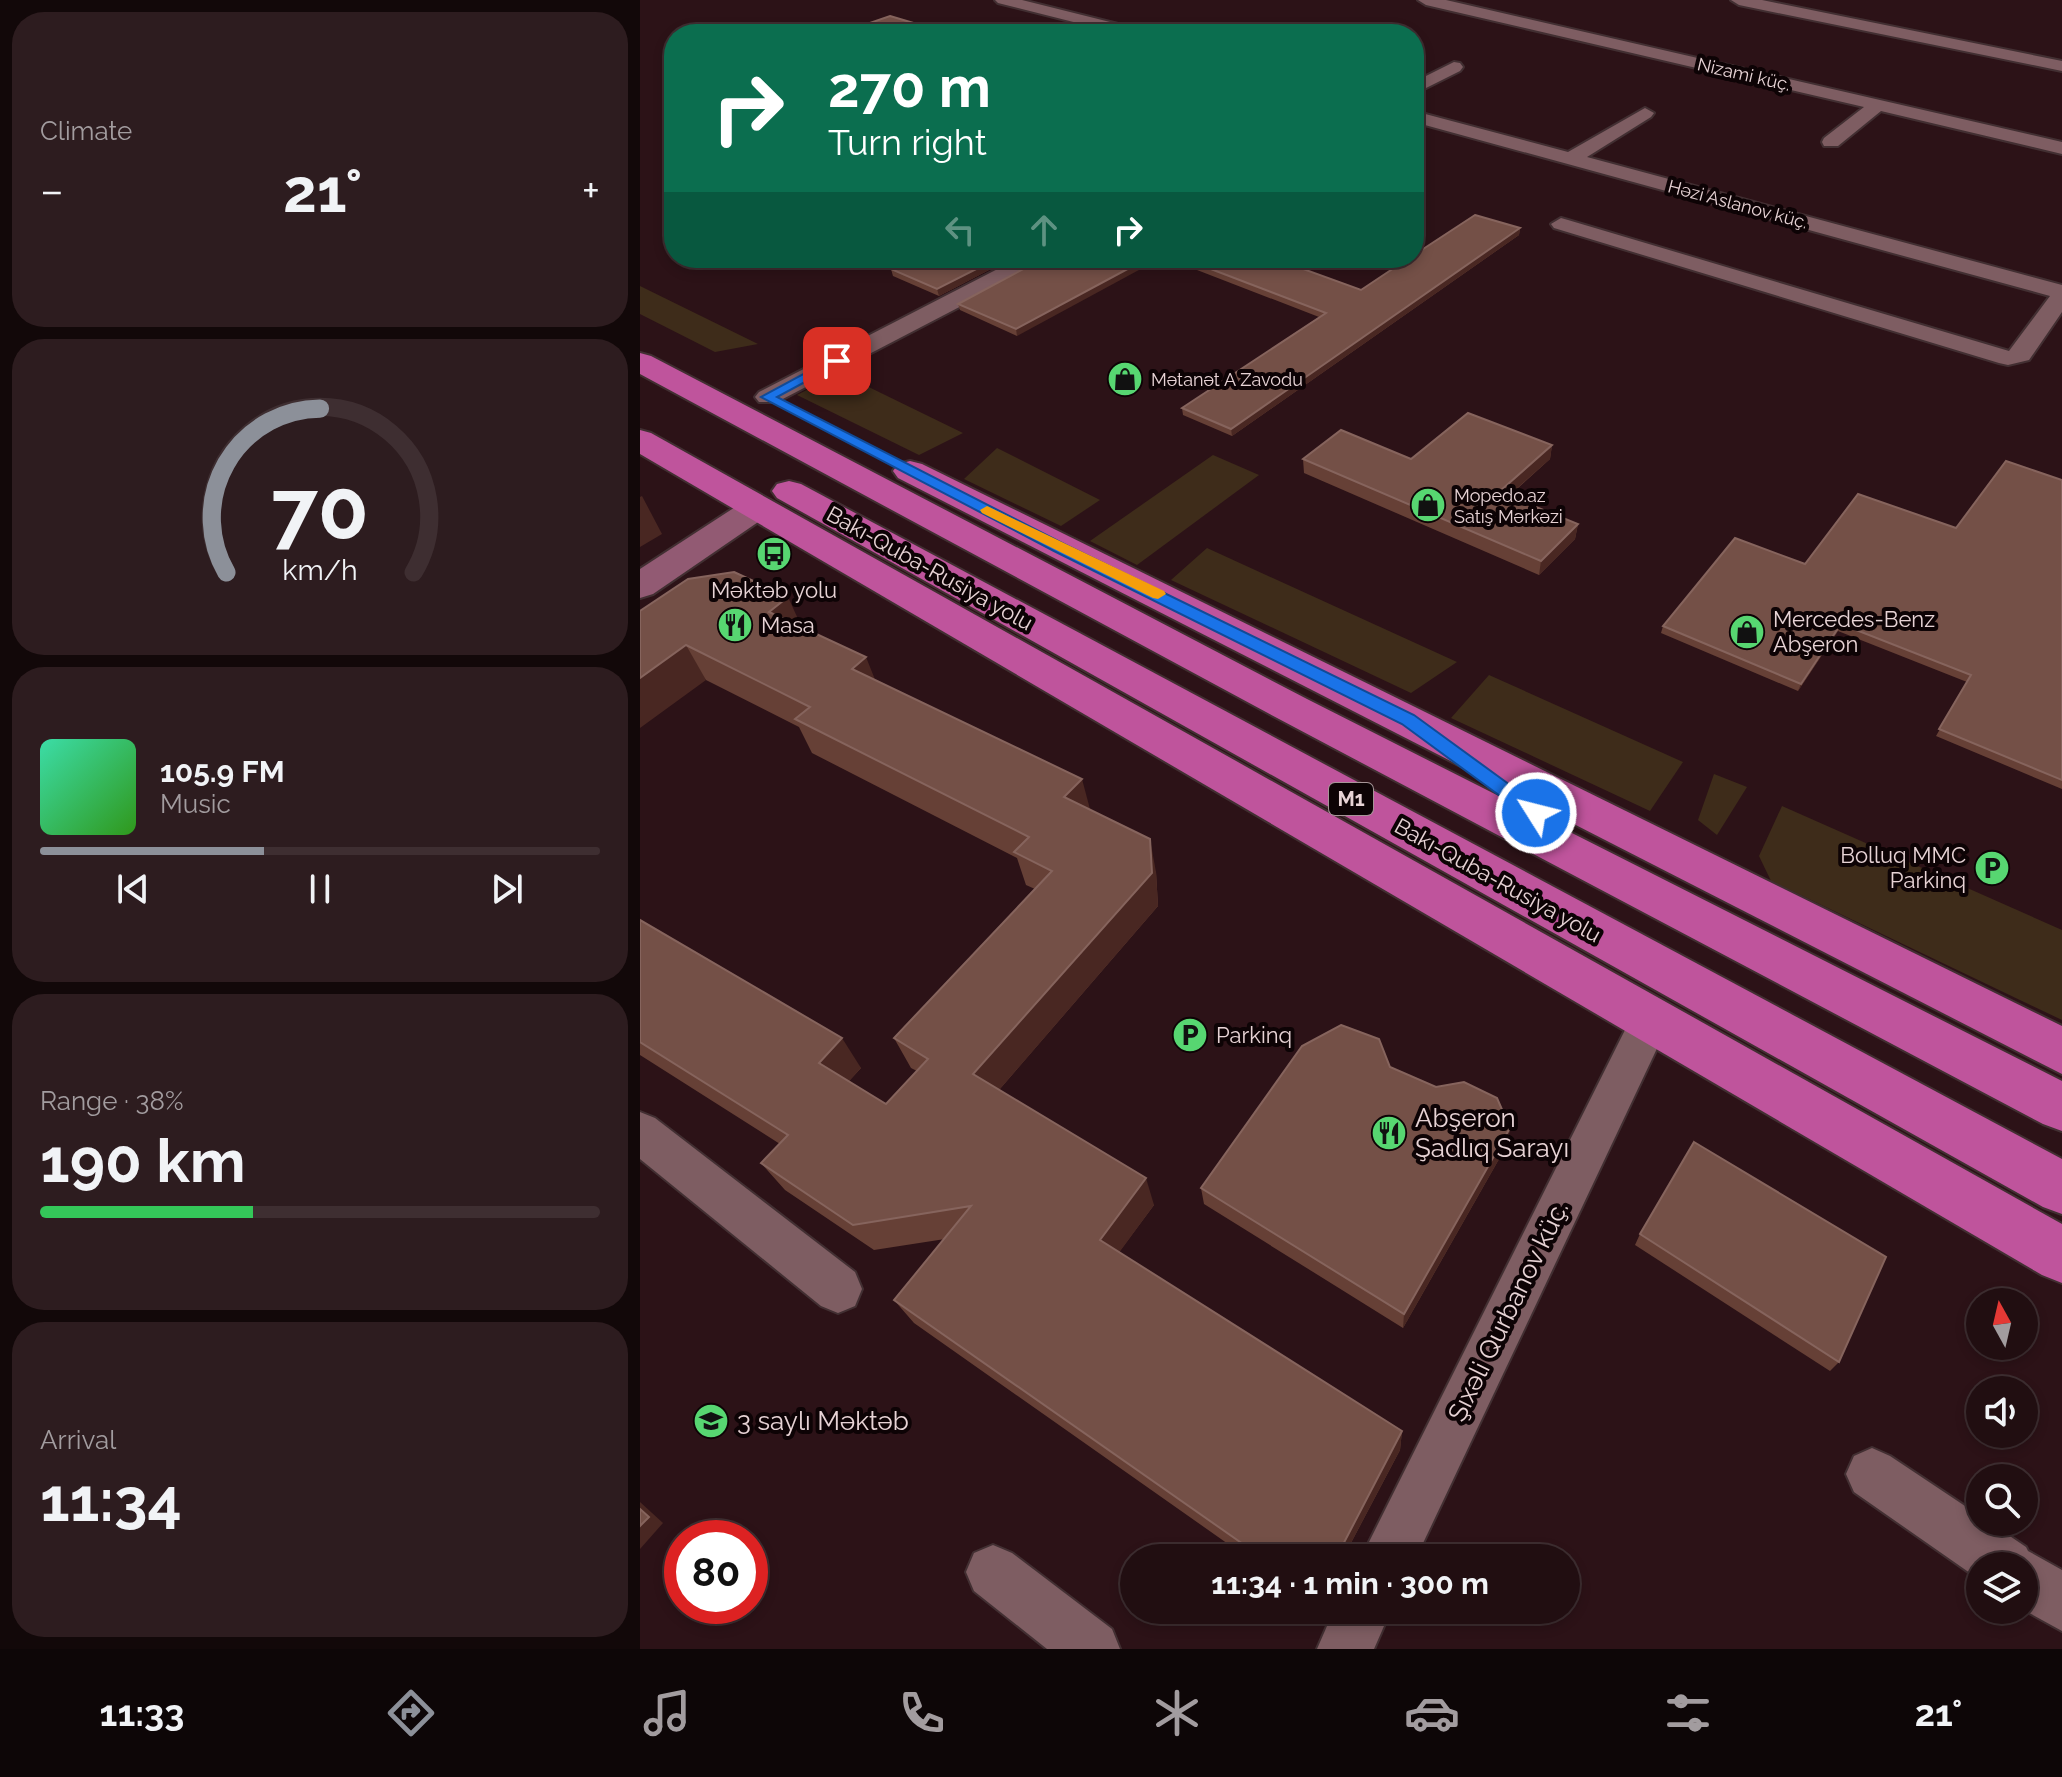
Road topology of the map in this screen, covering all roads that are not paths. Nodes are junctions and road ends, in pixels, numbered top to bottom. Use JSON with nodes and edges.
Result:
{"nodes":[{"id":1,"x":1003,"y":0,"type":"edge"},
{"id":2,"x":1426,"y":0,"type":"edge"},
{"id":3,"x":1739,"y":0,"type":"edge"},
{"id":4,"x":1070,"y":17,"type":"junction"},
{"id":5,"x":1052,"y":24,"type":"edge"},
{"id":6,"x":1099,"y":24,"type":"edge"},
{"id":7,"x":2062,"y":66,"type":"edge"},
{"id":8,"x":1454,"y":67,"type":"dead end"},
{"id":9,"x":1424,"y":84,"type":"edge"},
{"id":10,"x":1878,"y":105,"type":"junction"},
{"id":11,"x":1645,"y":113,"type":"dead end"},
{"id":12,"x":1424,"y":119,"type":"edge"},
{"id":13,"x":1831,"y":142,"type":"dead end"},
{"id":14,"x":2062,"y":148,"type":"edge"},
{"id":15,"x":1570,"y":159,"type":"junction"},
{"id":16,"x":1561,"y":224,"type":"dead end"},
{"id":17,"x":1017,"y":268,"type":"edge"},
{"id":18,"x":2062,"y":293,"type":"edge"},
{"id":19,"x":640,"y":333,"type":"edge"},
{"id":20,"x":640,"y":362,"type":"edge"},
{"id":21,"x":768,"y":397,"type":"junction"},
{"id":22,"x":640,"y":409,"type":"edge"},
{"id":23,"x":640,"y":440,"type":"edge"},
{"id":24,"x":758,"y":507,"type":"junction"},
{"id":25,"x":640,"y":586,"type":"edge"},
{"id":26,"x":1408,"y":719,"type":"junction"},
{"id":27,"x":1639,"y":889,"type":"junction"},
{"id":28,"x":1650,"y":1021,"type":"junction"},
{"id":29,"x":2062,"y":1051,"type":"edge"},
{"id":30,"x":2062,"y":1107,"type":"edge"},
{"id":31,"x":640,"y":1132,"type":"edge"},
{"id":32,"x":2062,"y":1188,"type":"edge"},
{"id":33,"x":2062,"y":1255,"type":"edge"},
{"id":34,"x":838,"y":1289,"type":"dead end"},
{"id":35,"x":1872,"y":1474,"type":"dead end"},
{"id":36,"x":1395,"y":1544,"type":"edge"},
{"id":37,"x":1986,"y":1552,"type":"edge"},
{"id":38,"x":993,"y":1572,"type":"dead end"},
{"id":39,"x":2038,"y":1587,"type":"edge"},
{"id":40,"x":2062,"y":1603,"type":"edge"},
{"id":41,"x":1357,"y":1624,"type":"edge"},
{"id":42,"x":1092,"y":1649,"type":"edge"},
{"id":43,"x":1345,"y":1649,"type":"edge"}],
"edges":[{"from":1,"to":4,"type":"street"},
{"from":2,"to":10,"type":"street","name":"Nizami küç."},
{"from":3,"to":7,"type":"street"},
{"from":4,"to":5,"type":"street"},
{"from":4,"to":6,"type":"street"},
{"from":8,"to":9,"type":"street"},
{"from":10,"to":13,"type":"street"},
{"from":10,"to":14,"type":"street","name":"Nizami küç."},
{"from":11,"to":15,"type":"street"},
{"from":12,"to":15,"type":"street","name":"Həzi Aslanov küç."},
{"from":15,"to":18,"type":"street","name":"Həzi Aslanov küç."},
{"from":16,"to":18,"type":"street"},
{"from":17,"to":21,"type":"street"},
{"from":19,"to":21,"type":"highway"},
{"from":20,"to":27,"type":"highway","name":"Bakı-Quba-Rusiya yolu","number":"M1"},
{"from":21,"to":26,"type":"highway"},
{"from":22,"to":32,"type":"highway","name":"Bakı-Quba-Rusiya yolu","number":"M1"},
{"from":23,"to":24,"type":"highway"},
{"from":24,"to":25,"type":"street"},
{"from":24,"to":28,"type":"highway"},
{"from":26,"to":27,"type":"highway"},
{"from":26,"to":29,"type":"highway"},
{"from":27,"to":30,"type":"highway","name":"Bakı-Quba-Rusiya yolu","number":"M1"},
{"from":28,"to":33,"type":"highway"},
{"from":28,"to":36,"type":"street","name":"Şıxəli Qurbanov küç."},
{"from":31,"to":34,"type":"street"},
{"from":35,"to":37,"type":"street"},
{"from":38,"to":42,"type":"street"},
{"from":39,"to":40,"type":"street"},
{"from":41,"to":43,"type":"street"}]}
